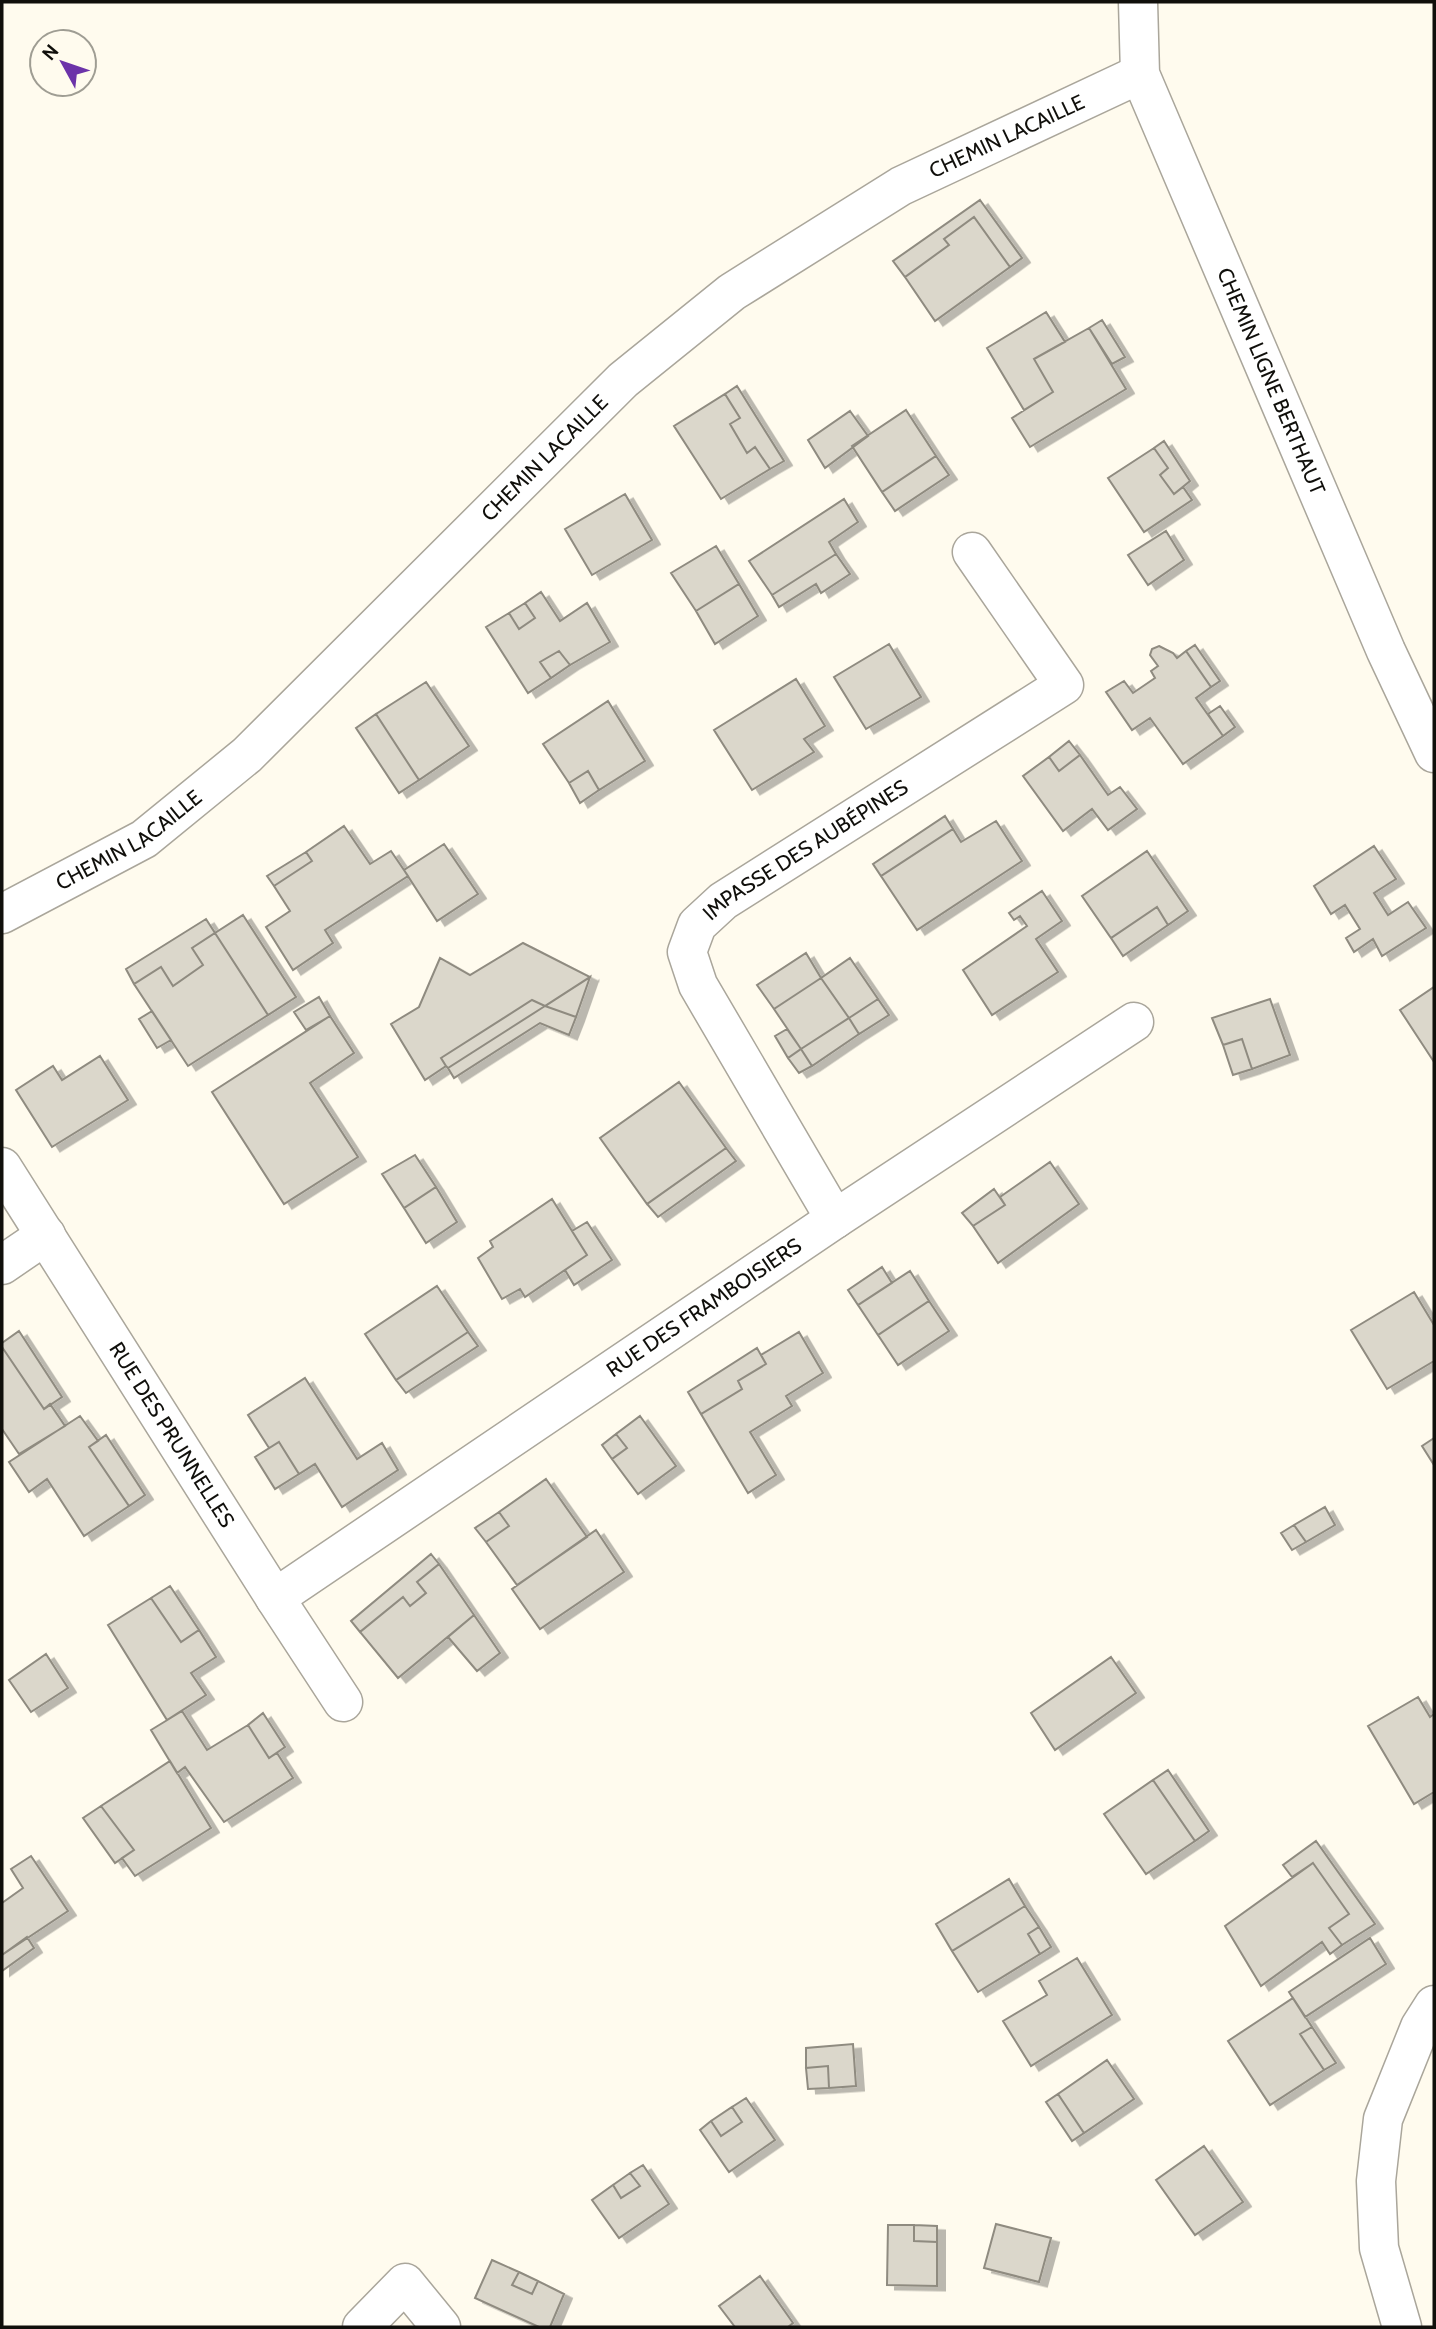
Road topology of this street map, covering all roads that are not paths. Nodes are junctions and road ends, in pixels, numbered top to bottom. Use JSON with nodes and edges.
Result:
{"nodes":[{"id":1,"x":1138,"y":2,"type":"edge"},
{"id":2,"x":1140,"y":75,"type":"junction"},
{"id":3,"x":972,"y":552,"type":"dead end"},
{"id":4,"x":1434,"y":753,"type":"edge"},
{"id":5,"x":2,"y":914,"type":"edge"},
{"id":6,"x":1134,"y":1022,"type":"dead end"},
{"id":7,"x":2,"y":1167,"type":"edge"},
{"id":8,"x":835,"y":1219,"type":"junction"},
{"id":9,"x":46,"y":1235,"type":"junction"},
{"id":10,"x":2,"y":1265,"type":"edge"},
{"id":11,"x":275,"y":1598,"type":"junction"},
{"id":12,"x":343,"y":1702,"type":"dead end"},
{"id":13,"x":1434,"y":2005,"type":"edge"},
{"id":14,"x":362,"y":2327,"type":"edge"},
{"id":15,"x":440,"y":2327,"type":"edge"},
{"id":16,"x":1402,"y":2327,"type":"edge"}],
"edges":[{"from":1,"to":2,"type":"street","name":"CHEMIN LIGNE BERTHAUT"},
{"from":2,"to":4,"type":"street","name":"CHEMIN LIGNE BERTHAUT"},
{"from":2,"to":5,"type":"street","name":"CHEMIN LACAILLE"},
{"from":3,"to":8,"type":"street","name":"IMPASSE DES AUBÉPINES"},
{"from":6,"to":8,"type":"street","name":"RUE DES FRAMBOISIERS"},
{"from":7,"to":9,"type":"street","name":"RUE DES PRUNNELLES"},
{"from":8,"to":11,"type":"street","name":"RUE DES FRAMBOISIERS"},
{"from":9,"to":10,"type":"street"},
{"from":9,"to":11,"type":"street","name":"RUE DES PRUNNELLES"},
{"from":11,"to":12,"type":"street","name":"RUE DES PRUNNELLES"},
{"from":13,"to":16,"type":"street"},
{"from":14,"to":15,"type":"street"}]}
